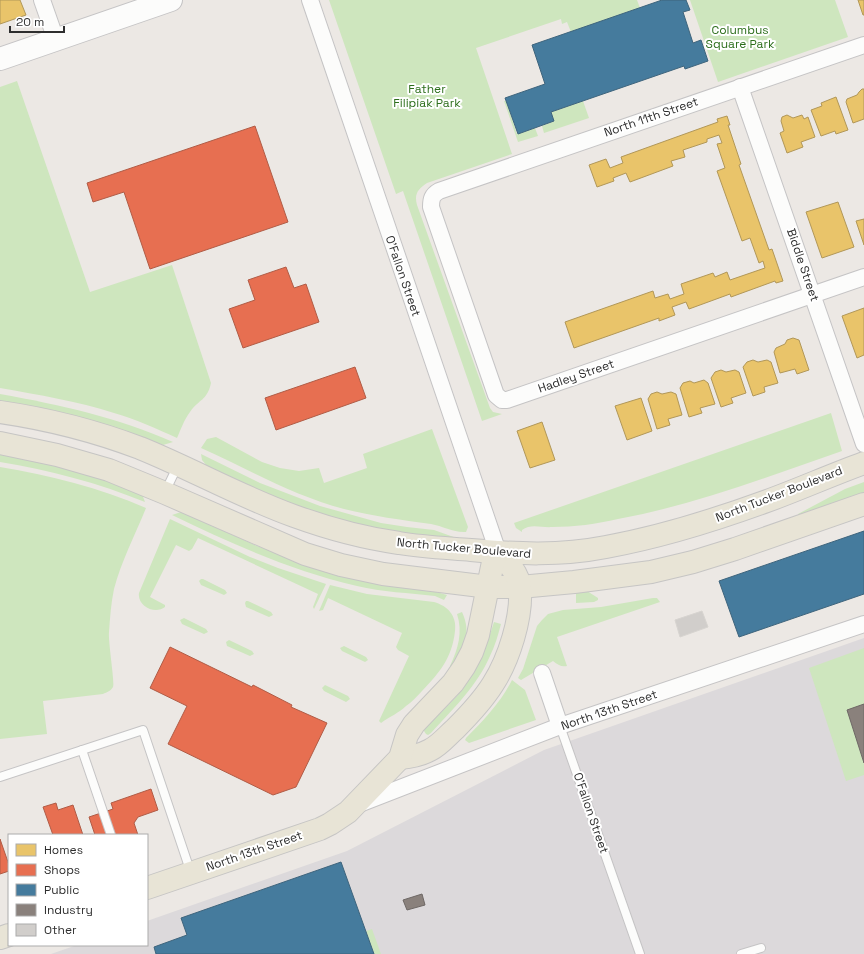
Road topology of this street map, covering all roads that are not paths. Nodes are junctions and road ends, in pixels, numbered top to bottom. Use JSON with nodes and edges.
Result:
{"nodes":[{"id":1,"x":42,"y":0,"type":"edge"},
{"id":2,"x":172,"y":0,"type":"edge"},
{"id":3,"x":310,"y":0,"type":"edge"},
{"id":4,"x":56,"y":40,"type":"junction"},
{"id":5,"x":864,"y":45,"type":"edge"},
{"id":6,"x":0,"y":59,"type":"edge"},
{"id":7,"x":740,"y":87,"type":"junction"},
{"id":8,"x":439,"y":191,"type":"joint"},
{"id":9,"x":864,"y":277,"type":"edge"},
{"id":10,"x":813,"y":295,"type":"junction"},
{"id":11,"x":0,"y":412,"type":"edge"},
{"id":12,"x":0,"y":443,"type":"edge"},
{"id":13,"x":864,"y":444,"type":"edge"},
{"id":14,"x":864,"y":463,"type":"edge"},
{"id":15,"x":178,"y":465,"type":"junction"},
{"id":16,"x":165,"y":493,"type":"junction"},
{"id":17,"x":864,"y":504,"type":"edge"},
{"id":18,"x":498,"y":552,"type":"junction"},
{"id":19,"x":489,"y":587,"type":"junction"},
{"id":20,"x":520,"y":587,"type":"junction"},
{"id":21,"x":864,"y":624,"type":"edge"},
{"id":22,"x":542,"y":673,"type":"dead end"},
{"id":23,"x":560,"y":726,"type":"junction"},
{"id":24,"x":82,"y":750,"type":"junction"},
{"id":25,"x":400,"y":758,"type":"junction"},
{"id":26,"x":0,"y":777,"type":"edge"},
{"id":27,"x":356,"y":805,"type":"junction"},
{"id":28,"x":111,"y":834,"type":"edge"},
{"id":29,"x":191,"y":873,"type":"junction"},
{"id":30,"x":148,"y":888,"type":"edge"},
{"id":31,"x":761,"y":948,"type":"dead end"},
{"id":32,"x":640,"y":954,"type":"edge"},
{"id":33,"x":741,"y":954,"type":"edge"}],
"edges":[{"from":1,"to":4,"type":"street"},
{"from":2,"to":4,"type":"street"},
{"from":3,"to":18,"type":"street","name":"O'Fallon Street"},
{"from":4,"to":6,"type":"street"},
{"from":5,"to":7,"type":"street","name":"North 11th Street"},
{"from":7,"to":8,"type":"street","name":"North 11th Street"},
{"from":7,"to":10,"type":"street","name":"Biddle Street"},
{"from":8,"to":10,"type":"street","name":"Hadley Street"},
{"from":9,"to":10,"type":"street","name":"Hadley Street"},
{"from":10,"to":13,"type":"street","name":"Biddle Street"},
{"from":11,"to":15,"type":"main road","name":"North Tucker Boulevard"},
{"from":12,"to":16,"type":"main road"},
{"from":14,"to":18,"type":"main road","name":"North Tucker Boulevard"},
{"from":15,"to":16,"type":"lane"},
{"from":15,"to":18,"type":"main road","name":"North Tucker Boulevard"},
{"from":16,"to":19,"type":"main road"},
{"from":17,"to":20,"type":"main road"},
{"from":18,"to":19,"type":"main road","name":"North 13th Street"},
{"from":18,"to":20,"type":"main road"},
{"from":19,"to":20,"type":"main road"},
{"from":19,"to":25,"type":"main road","name":"North 13th Street"},
{"from":20,"to":25,"type":"main road"},
{"from":21,"to":23,"type":"street","name":"North 13th Street"},
{"from":22,"to":23,"type":"street","name":"O'Fallon Street"},
{"from":23,"to":27,"type":"street","name":"North 13th Street"},
{"from":23,"to":32,"type":"lane","name":"O'Fallon Street"},
{"from":24,"to":26,"type":"lane"},
{"from":24,"to":28,"type":"lane"},
{"from":24,"to":29,"type":"lane"},
{"from":25,"to":27,"type":"main road","name":"North 13th Street"},
{"from":27,"to":29,"type":"main road","name":"North 13th Street"},
{"from":29,"to":30,"type":"main road","name":"North 13th Street"},
{"from":31,"to":33,"type":"lane"}]}
